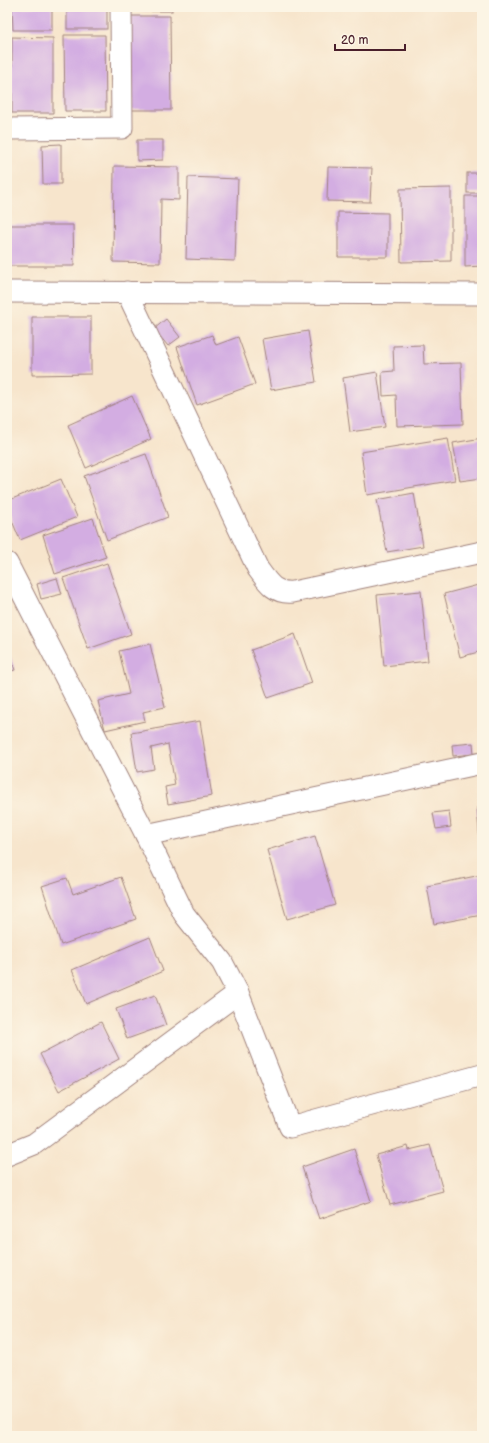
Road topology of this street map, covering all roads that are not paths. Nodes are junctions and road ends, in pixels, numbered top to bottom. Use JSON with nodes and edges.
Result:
{"nodes":[{"id":1,"x":121,"y":7,"type":"edge"},
{"id":2,"x":7,"y":129,"type":"edge"},
{"id":3,"x":7,"y":292,"type":"edge"},
{"id":4,"x":126,"y":292,"type":"junction"},
{"id":5,"x":482,"y":294,"type":"edge"},
{"id":6,"x":482,"y":552,"type":"edge"},
{"id":7,"x":7,"y":563,"type":"edge"},
{"id":8,"x":482,"y":763,"type":"edge"},
{"id":9,"x":146,"y":835,"type":"junction"},
{"id":10,"x":238,"y":993,"type":"junction"},
{"id":11,"x":482,"y":1075,"type":"edge"},
{"id":12,"x":7,"y":1155,"type":"edge"}],
"edges":[{"from":1,"to":2,"type":"street"},
{"from":3,"to":4,"type":"street"},
{"from":4,"to":5,"type":"street"},
{"from":4,"to":6,"type":"street"},
{"from":7,"to":9,"type":"street"},
{"from":8,"to":9,"type":"street"},
{"from":9,"to":10,"type":"street"},
{"from":10,"to":11,"type":"street"},
{"from":10,"to":12,"type":"street"}]}
